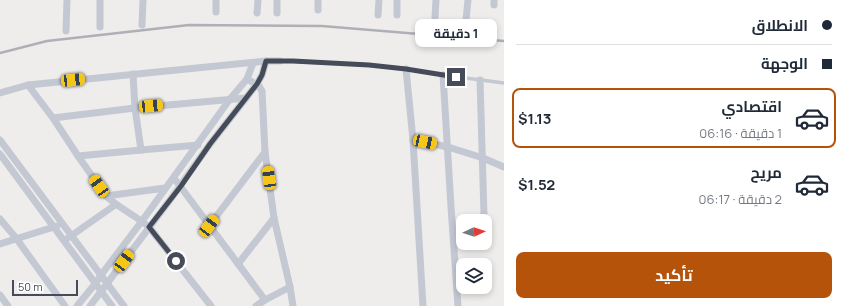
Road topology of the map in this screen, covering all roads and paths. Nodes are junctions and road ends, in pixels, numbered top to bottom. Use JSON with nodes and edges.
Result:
{"nodes":[{"id":1,"x":67,"y":0,"type":"edge"},
{"id":2,"x":100,"y":0,"type":"edge"},
{"id":3,"x":143,"y":0,"type":"edge"},
{"id":4,"x":216,"y":0,"type":"edge"},
{"id":5,"x":258,"y":0,"type":"edge"},
{"id":6,"x":277,"y":0,"type":"edge"},
{"id":7,"x":318,"y":0,"type":"edge"},
{"id":8,"x":379,"y":0,"type":"edge"},
{"id":9,"x":397,"y":0,"type":"edge"},
{"id":10,"x":436,"y":0,"type":"edge"},
{"id":11,"x":468,"y":0,"type":"edge"},
{"id":12,"x":318,"y":10,"type":"dead end"},
{"id":13,"x":216,"y":12,"type":"dead end"},
{"id":14,"x":257,"y":13,"type":"dead end"},
{"id":15,"x":277,"y":13,"type":"dead end"},
{"id":16,"x":378,"y":15,"type":"dead end"},
{"id":17,"x":397,"y":15,"type":"dead end"},
{"id":18,"x":435,"y":17,"type":"dead end"},
{"id":19,"x":466,"y":20,"type":"dead end"},
{"id":20,"x":142,"y":25,"type":"dead end"},
{"id":21,"x":100,"y":27,"type":"dead end"},
{"id":22,"x":66,"y":31,"type":"dead end"},
{"id":23,"x":266,"y":61,"type":"junction"},
{"id":24,"x":280,"y":61,"type":"joint"},
{"id":25,"x":253,"y":63,"type":"junction"},
{"id":26,"x":406,"y":69,"type":"junction"},
{"id":27,"x":133,"y":74,"type":"junction"},
{"id":28,"x":443,"y":75,"type":"junction"},
{"id":29,"x":247,"y":79,"type":"junction"},
{"id":30,"x":480,"y":80,"type":"junction"},
{"id":31,"x":504,"y":83,"type":"edge"},
{"id":32,"x":257,"y":84,"type":"junction"},
{"id":33,"x":28,"y":85,"type":"junction"},
{"id":34,"x":0,"y":93,"type":"edge"},
{"id":35,"x":246,"y":98,"type":"junction"},
{"id":36,"x":230,"y":99,"type":"junction"},
{"id":37,"x":135,"y":108,"type":"junction"},
{"id":38,"x":53,"y":118,"type":"junction"},
{"id":39,"x":413,"y":140,"type":"junction"},
{"id":40,"x":0,"y":141,"type":"edge"},
{"id":41,"x":210,"y":144,"type":"junction"},
{"id":42,"x":197,"y":145,"type":"junction"},
{"id":43,"x":448,"y":147,"type":"junction"},
{"id":44,"x":141,"y":150,"type":"junction"},
{"id":45,"x":265,"y":152,"type":"junction"},
{"id":46,"x":0,"y":154,"type":"edge"},
{"id":47,"x":78,"y":156,"type":"junction"},
{"id":48,"x":483,"y":158,"type":"junction"},
{"id":49,"x":504,"y":167,"type":"edge"},
{"id":50,"x":174,"y":178,"type":"junction"},
{"id":51,"x":181,"y":186,"type":"junction"},
{"id":52,"x":165,"y":188,"type":"junction"},
{"id":53,"x":106,"y":196,"type":"junction"},
{"id":54,"x":115,"y":205,"type":"junction"},
{"id":55,"x":484,"y":214,"type":"edge"},
{"id":56,"x":274,"y":218,"type":"junction"},
{"id":57,"x":0,"y":219,"type":"edge"},
{"id":58,"x":142,"y":221,"type":"junction"},
{"id":59,"x":63,"y":224,"type":"junction"},
{"id":60,"x":209,"y":226,"type":"junction"},
{"id":61,"x":54,"y":227,"type":"junction"},
{"id":62,"x":149,"y":227,"type":"junction"},
{"id":63,"x":71,"y":235,"type":"junction"},
{"id":64,"x":16,"y":238,"type":"junction"},
{"id":65,"x":64,"y":241,"type":"junction"},
{"id":66,"x":0,"y":244,"type":"edge"},
{"id":67,"x":238,"y":264,"type":"junction"},
{"id":68,"x":101,"y":275,"type":"junction"},
{"id":69,"x":95,"y":284,"type":"junction"},
{"id":70,"x":108,"y":284,"type":"junction"},
{"id":71,"x":290,"y":287,"type":"junction"},
{"id":72,"x":101,"y":292,"type":"junction"},
{"id":73,"x":0,"y":295,"type":"edge"},
{"id":74,"x":265,"y":300,"type":"junction"},
{"id":75,"x":8,"y":306,"type":"edge"},
{"id":76,"x":65,"y":306,"type":"edge"},
{"id":77,"x":77,"y":306,"type":"edge"},
{"id":78,"x":90,"y":306,"type":"edge"},
{"id":79,"x":112,"y":306,"type":"edge"},
{"id":80,"x":124,"y":306,"type":"edge"},
{"id":81,"x":211,"y":306,"type":"edge"},
{"id":82,"x":256,"y":306,"type":"edge"},
{"id":83,"x":293,"y":306,"type":"edge"},
{"id":84,"x":423,"y":306,"type":"edge"},
{"id":85,"x":458,"y":306,"type":"edge"}],
"edges":[{"from":1,"to":22,"type":"street"},
{"from":2,"to":21,"type":"street"},
{"from":3,"to":20,"type":"street"},
{"from":4,"to":13,"type":"street"},
{"from":5,"to":14,"type":"street"},
{"from":6,"to":15,"type":"street"},
{"from":7,"to":12,"type":"street"},
{"from":8,"to":16,"type":"street"},
{"from":9,"to":17,"type":"street"},
{"from":10,"to":18,"type":"street"},
{"from":11,"to":19,"type":"street"},
{"from":23,"to":24,"type":"street"},
{"from":23,"to":25,"type":"street"},
{"from":23,"to":32,"type":"street"},
{"from":24,"to":26,"type":"lane"},
{"from":25,"to":27,"type":"street"},
{"from":25,"to":29,"type":"street"},
{"from":26,"to":28,"type":"lane"},
{"from":26,"to":39,"type":"street"},
{"from":27,"to":33,"type":"street"},
{"from":27,"to":37,"type":"street"},
{"from":28,"to":30,"type":"lane"},
{"from":28,"to":43,"type":"street"},
{"from":29,"to":32,"type":"street"},
{"from":29,"to":36,"type":"street"},
{"from":30,"to":31,"type":"lane"},
{"from":30,"to":48,"type":"street"},
{"from":32,"to":35,"type":"street"},
{"from":32,"to":45,"type":"street"},
{"from":33,"to":34,"type":"street"},
{"from":33,"to":38,"type":"street"},
{"from":35,"to":36,"type":"street"},
{"from":35,"to":41,"type":"street"},
{"from":36,"to":37,"type":"street"},
{"from":36,"to":42,"type":"street"},
{"from":37,"to":38,"type":"street"},
{"from":37,"to":44,"type":"street"},
{"from":38,"to":47,"type":"street"},
{"from":39,"to":43,"type":"street"},
{"from":39,"to":84,"type":"street"},
{"from":40,"to":59,"type":"street"},
{"from":41,"to":42,"type":"street"},
{"from":41,"to":51,"type":"street"},
{"from":42,"to":44,"type":"street"},
{"from":42,"to":50,"type":"street"},
{"from":43,"to":48,"type":"street"},
{"from":43,"to":85,"type":"street"},
{"from":44,"to":47,"type":"street"},
{"from":45,"to":56,"type":"street"},
{"from":45,"to":60,"type":"street"},
{"from":46,"to":61,"type":"street"},
{"from":47,"to":53,"type":"street"},
{"from":48,"to":49,"type":"street"},
{"from":48,"to":55,"type":"street"},
{"from":50,"to":51,"type":"street"},
{"from":50,"to":52,"type":"street"},
{"from":51,"to":60,"type":"street"},
{"from":51,"to":62,"type":"street"},
{"from":52,"to":53,"type":"street"},
{"from":52,"to":58,"type":"street"},
{"from":53,"to":54,"type":"street"},
{"from":54,"to":58,"type":"street"},
{"from":54,"to":63,"type":"street"},
{"from":56,"to":67,"type":"street"},
{"from":56,"to":71,"type":"street"},
{"from":57,"to":64,"type":"street"},
{"from":58,"to":62,"type":"street"},
{"from":58,"to":68,"type":"street"},
{"from":59,"to":61,"type":"street"},
{"from":59,"to":63,"type":"street"},
{"from":60,"to":67,"type":"street"},
{"from":61,"to":64,"type":"street"},
{"from":61,"to":65,"type":"street"},
{"from":62,"to":70,"type":"street"},
{"from":62,"to":81,"type":"street"},
{"from":63,"to":65,"type":"street"},
{"from":63,"to":68,"type":"street"},
{"from":64,"to":66,"type":"street"},
{"from":64,"to":76,"type":"street"},
{"from":65,"to":69,"type":"street"},
{"from":67,"to":74,"type":"street"},
{"from":68,"to":69,"type":"street"},
{"from":68,"to":70,"type":"street"},
{"from":69,"to":72,"type":"street"},
{"from":69,"to":77,"type":"street"},
{"from":70,"to":72,"type":"street"},
{"from":70,"to":80,"type":"street"},
{"from":71,"to":74,"type":"street"},
{"from":71,"to":83,"type":"street"},
{"from":72,"to":78,"type":"street"},
{"from":72,"to":79,"type":"street"},
{"from":73,"to":75,"type":"street"},
{"from":74,"to":82,"type":"street"}]}
